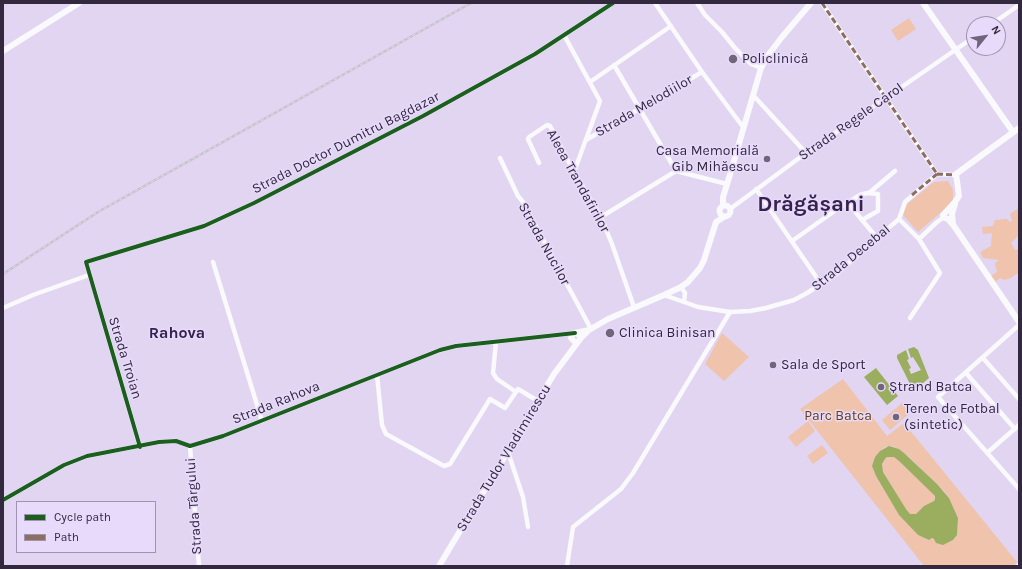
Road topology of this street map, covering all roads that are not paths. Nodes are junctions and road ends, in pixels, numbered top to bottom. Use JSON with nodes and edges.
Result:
{"nodes":[{"id":1,"x":78,"y":3,"type":"edge"},
{"id":2,"x":613,"y":3,"type":"edge"},
{"id":3,"x":655,"y":3,"type":"edge"},
{"id":4,"x":697,"y":3,"type":"edge"},
{"id":5,"x":811,"y":3,"type":"edge"},
{"id":6,"x":822,"y":3,"type":"edge"},
{"id":7,"x":923,"y":3,"type":"edge"},
{"id":8,"x":1019,"y":5,"type":"edge"},
{"id":9,"x":1003,"y":16,"type":"edge"},
{"id":10,"x":671,"y":26,"type":"junction"},
{"id":11,"x":564,"y":35,"type":"junction"},
{"id":12,"x":966,"y":43,"type":"edge"},
{"id":13,"x":956,"y":50,"type":"junction"},
{"id":14,"x":3,"y":51,"type":"edge"},
{"id":15,"x":614,"y":65,"type":"junction"},
{"id":16,"x":761,"y":68,"type":"junction"},
{"id":17,"x":702,"y":72,"type":"junction"},
{"id":18,"x":590,"y":82,"type":"junction"},
{"id":19,"x":752,"y":95,"type":"junction"},
{"id":20,"x":886,"y":97,"type":"junction"},
{"id":21,"x":640,"y":108,"type":"junction"},
{"id":22,"x":744,"y":127,"type":"junction"},
{"id":23,"x":1016,"y":130,"type":"edge"},
{"id":24,"x":586,"y":140,"type":"junction"},
{"id":25,"x":806,"y":153,"type":"junction"},
{"id":26,"x":500,"y":158,"type":"dead end"},
{"id":27,"x":539,"y":163,"type":"dead end"},
{"id":28,"x":895,"y":171,"type":"dead end"},
{"id":29,"x":574,"y":172,"type":"junction"},
{"id":30,"x":676,"y":172,"type":"junction"},
{"id":31,"x":937,"y":174,"type":"junction"},
{"id":32,"x":955,"y":175,"type":"junction"},
{"id":33,"x":727,"y":184,"type":"junction"},
{"id":34,"x":756,"y":189,"type":"junction"},
{"id":35,"x":868,"y":193,"type":"junction"},
{"id":36,"x":848,"y":203,"type":"junction"},
{"id":37,"x":730,"y":209,"type":"junction"},
{"id":38,"x":722,"y":212,"type":"junction"},
{"id":39,"x":948,"y":215,"type":"junction"},
{"id":40,"x":601,"y":217,"type":"junction"},
{"id":41,"x":899,"y":219,"type":"junction"},
{"id":42,"x":862,"y":220,"type":"junction"},
{"id":43,"x":877,"y":238,"type":"junction"},
{"id":44,"x":919,"y":240,"type":"junction"},
{"id":45,"x":792,"y":241,"type":"junction"},
{"id":46,"x":213,"y":262,"type":"dead end"},
{"id":47,"x":89,"y":275,"type":"junction"},
{"id":48,"x":821,"y":284,"type":"junction"},
{"id":49,"x":682,"y":287,"type":"junction"},
{"id":50,"x":664,"y":295,"type":"junction"},
{"id":51,"x":684,"y":302,"type":"junction"},
{"id":52,"x":634,"y":307,"type":"junction"},
{"id":53,"x":3,"y":308,"type":"edge"},
{"id":54,"x":730,"y":312,"type":"junction"},
{"id":55,"x":910,"y":318,"type":"dead end"},
{"id":56,"x":1019,"y":324,"type":"edge"},
{"id":57,"x":590,"y":330,"type":"junction"},
{"id":58,"x":575,"y":338,"type":"junction"},
{"id":59,"x":496,"y":342,"type":"junction"},
{"id":60,"x":984,"y":358,"type":"junction"},
{"id":61,"x":966,"y":373,"type":"junction"},
{"id":62,"x":377,"y":375,"type":"junction"},
{"id":63,"x":516,"y":392,"type":"junction"},
{"id":64,"x":1019,"y":398,"type":"edge"},
{"id":65,"x":538,"y":401,"type":"junction"},
{"id":66,"x":262,"y":420,"type":"junction"},
{"id":67,"x":1017,"y":427,"type":"edge"},
{"id":68,"x":190,"y":446,"type":"junction"},
{"id":69,"x":140,"y":447,"type":"junction"},
{"id":70,"x":508,"y":452,"type":"junction"},
{"id":71,"x":987,"y":453,"type":"junction"},
{"id":72,"x":1019,"y":489,"type":"edge"},
{"id":73,"x":3,"y":500,"type":"edge"},
{"id":74,"x":528,"y":527,"type":"dead end"},
{"id":75,"x":199,"y":566,"type":"edge"},
{"id":76,"x":439,"y":566,"type":"edge"},
{"id":77,"x":567,"y":566,"type":"edge"}],
"edges":[{"from":1,"to":14,"type":"main road"},
{"from":2,"to":11,"type":"street","name":"Strada Doctor Dumitru Bagdazar"},
{"from":3,"to":10,"type":"street"},
{"from":4,"to":16,"type":"street"},
{"from":5,"to":16,"type":"main road"},
{"from":6,"to":20,"type":"street"},
{"from":7,"to":13,"type":"main road"},
{"from":8,"to":9,"type":"street"},
{"from":10,"to":15,"type":"street"},
{"from":10,"to":17,"type":"street"},
{"from":11,"to":18,"type":"street"},
{"from":11,"to":47,"type":"street","name":"Strada Doctor Dumitru Bagdazar"},
{"from":12,"to":13,"type":"street","name":"Strada Regele Carol"},
{"from":13,"to":20,"type":"street","name":"Strada Regele Carol"},
{"from":13,"to":23,"type":"main road"},
{"from":15,"to":18,"type":"street"},
{"from":15,"to":21,"type":"street"},
{"from":16,"to":19,"type":"main road"},
{"from":17,"to":21,"type":"street","name":"Strada Melodiilor"},
{"from":17,"to":22,"type":"street"},
{"from":18,"to":24,"type":"street"},
{"from":19,"to":22,"type":"main road"},
{"from":19,"to":25,"type":"street"},
{"from":20,"to":25,"type":"street","name":"Strada Regele Carol"},
{"from":20,"to":31,"type":"street"},
{"from":21,"to":24,"type":"street","name":"Strada Melodiilor"},
{"from":21,"to":30,"type":"street"},
{"from":22,"to":33,"type":"main road"},
{"from":23,"to":32,"type":"main road"},
{"from":24,"to":29,"type":"street"},
{"from":25,"to":34,"type":"street","name":"Strada Regele Carol"},
{"from":26,"to":57,"type":"street","name":"Strada Nucilor"},
{"from":27,"to":29,"type":"street","name":"Aleea Trandafirilor"},
{"from":28,"to":35,"type":"street"},
{"from":29,"to":40,"type":"street","name":"Aleea Trandafirilor"},
{"from":30,"to":33,"type":"street"},
{"from":30,"to":40,"type":"street"},
{"from":31,"to":32,"type":"street"},
{"from":31,"to":41,"type":"street"},
{"from":32,"to":39,"type":"main road"},
{"from":33,"to":38,"type":"main road"},
{"from":34,"to":37,"type":"street","name":"Strada Regele Carol"},
{"from":34,"to":45,"type":"street"},
{"from":35,"to":36,"type":"street"},
{"from":35,"to":42,"type":"street"},
{"from":36,"to":42,"type":"street"},
{"from":36,"to":45,"type":"street"},
{"from":37,"to":38,"type":"main road"},
{"from":37,"to":38,"type":"main road"},
{"from":38,"to":49,"type":"main road"},
{"from":39,"to":44,"type":"street"},
{"from":39,"to":56,"type":"main road"},
{"from":40,"to":52,"type":"street","name":"Aleea Trandafirilor"},
{"from":41,"to":43,"type":"street","name":"Strada Decebal"},
{"from":41,"to":44,"type":"street"},
{"from":42,"to":43,"type":"street"},
{"from":43,"to":48,"type":"street","name":"Strada Decebal"},
{"from":44,"to":55,"type":"street"},
{"from":45,"to":48,"type":"street"},
{"from":46,"to":66,"type":"street"},
{"from":47,"to":53,"type":"street"},
{"from":47,"to":69,"type":"street","name":"Strada Troian"},
{"from":48,"to":54,"type":"street","name":"Strada Decebal"},
{"from":49,"to":50,"type":"main road"},
{"from":49,"to":51,"type":"street"},
{"from":50,"to":51,"type":"street","name":"Strada Decebal"},
{"from":50,"to":52,"type":"main road"},
{"from":51,"to":54,"type":"street","name":"Strada Decebal"},
{"from":52,"to":57,"type":"main road"},
{"from":54,"to":77,"type":"street"},
{"from":56,"to":60,"type":"street"},
{"from":57,"to":58,"type":"main road"},
{"from":58,"to":59,"type":"street","name":"Strada Rahova"},
{"from":58,"to":65,"type":"main road","name":"Strada Tudor Vladimirescu"},
{"from":59,"to":62,"type":"street","name":"Strada Rahova"},
{"from":59,"to":63,"type":"street"},
{"from":60,"to":61,"type":"street"},
{"from":60,"to":64,"type":"street"},
{"from":61,"to":67,"type":"street"},
{"from":61,"to":71,"type":"street"},
{"from":62,"to":63,"type":"street"},
{"from":62,"to":66,"type":"street","name":"Strada Rahova"},
{"from":63,"to":65,"type":"street"},
{"from":65,"to":70,"type":"main road","name":"Strada Tudor Vladimirescu"},
{"from":66,"to":68,"type":"street","name":"Strada Rahova"},
{"from":67,"to":71,"type":"street"},
{"from":68,"to":69,"type":"street"},
{"from":68,"to":75,"type":"street","name":"Strada Târgului"},
{"from":69,"to":73,"type":"street"},
{"from":70,"to":74,"type":"street"},
{"from":70,"to":76,"type":"main road","name":"Strada Tudor Vladimirescu"},
{"from":71,"to":72,"type":"street"}]}
